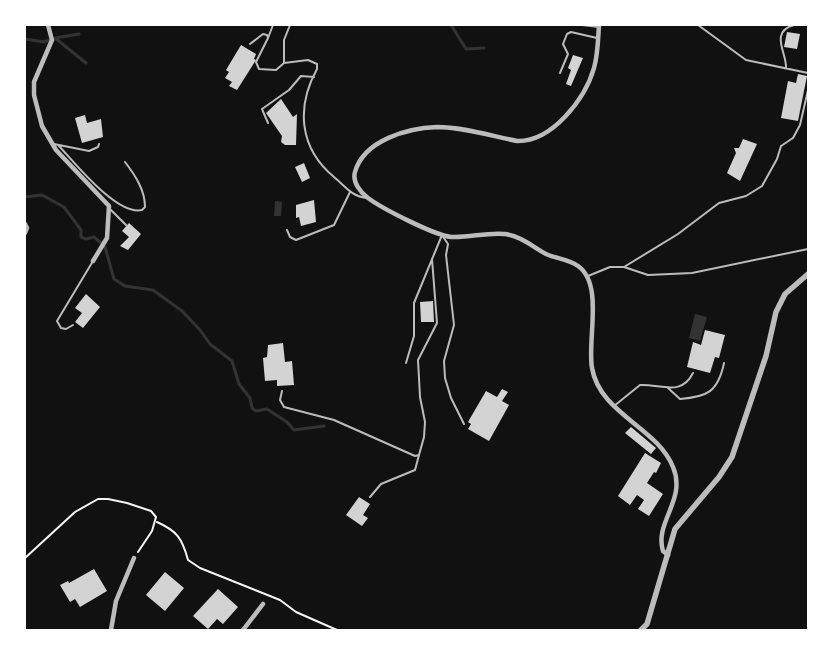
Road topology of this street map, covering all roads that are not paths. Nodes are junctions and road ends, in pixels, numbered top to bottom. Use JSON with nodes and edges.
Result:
{"nodes":[{"id":1,"x":48,"y":25,"type":"edge"},
{"id":2,"x":273,"y":25,"type":"edge"},
{"id":3,"x":290,"y":25,"type":"edge"},
{"id":4,"x":582,"y":25,"type":"edge"},
{"id":5,"x":698,"y":25,"type":"edge"},
{"id":6,"x":794,"y":25,"type":"edge"},
{"id":7,"x":599,"y":26,"type":"edge"},
{"id":8,"x":268,"y":38,"type":"junction"},
{"id":9,"x":598,"y":38,"type":"junction"},
{"id":10,"x":250,"y":44,"type":"dead end"},
{"id":11,"x":284,"y":62,"type":"junction"},
{"id":12,"x":786,"y":68,"type":"junction"},
{"id":13,"x":808,"y":73,"type":"edge"},
{"id":14,"x":560,"y":74,"type":"dead end"},
{"id":15,"x":314,"y":77,"type":"junction"},
{"id":16,"x":808,"y":90,"type":"edge"},
{"id":17,"x":268,"y":123,"type":"dead end"},
{"id":18,"x":50,"y":142,"type":"junction"},
{"id":19,"x":100,"y":144,"type":"dead end"},
{"id":20,"x":58,"y":146,"type":"junction"},
{"id":21,"x":125,"y":162,"type":"dead end"},
{"id":22,"x":350,"y":192,"type":"junction"},
{"id":23,"x":368,"y":198,"type":"junction"},
{"id":24,"x":109,"y":208,"type":"junction"},
{"id":25,"x":25,"y":224,"type":"edge"},
{"id":26,"x":126,"y":225,"type":"dead end"},
{"id":27,"x":287,"y":230,"type":"dead end"},
{"id":28,"x":25,"y":233,"type":"edge"},
{"id":29,"x":442,"y":234,"type":"junction"},
{"id":30,"x":808,"y":249,"type":"edge"},
{"id":31,"x":432,"y":259,"type":"junction"},
{"id":32,"x":93,"y":261,"type":"joint"},
{"id":33,"x":624,"y":267,"type":"junction"},
{"id":34,"x":808,"y":274,"type":"edge"},
{"id":35,"x":588,"y":276,"type":"junction"},
{"id":36,"x":73,"y":325,"type":"dead end"},
{"id":37,"x":406,"y":362,"type":"dead end"},
{"id":38,"x":724,"y":363,"type":"dead end"},
{"id":39,"x":693,"y":373,"type":"dead end"},
{"id":40,"x":668,"y":388,"type":"junction"},
{"id":41,"x":282,"y":391,"type":"dead end"},
{"id":42,"x":614,"y":406,"type":"junction"},
{"id":43,"x":464,"y":424,"type":"dead end"},
{"id":44,"x":419,"y":455,"type":"junction"},
{"id":45,"x":370,"y":497,"type":"dead end"},
{"id":46,"x":668,"y":555,"type":"junction"},
{"id":47,"x":134,"y":558,"type":"road end"},
{"id":48,"x":264,"y":604,"type":"dead end"},
{"id":49,"x":111,"y":630,"type":"edge"},
{"id":50,"x":243,"y":630,"type":"edge"},
{"id":51,"x":641,"y":630,"type":"edge"}],
"edges":[{"from":1,"to":18,"type":"street"},
{"from":2,"to":8,"type":"lane"},
{"from":3,"to":11,"type":"lane"},
{"from":4,"to":7,"type":"lane"},
{"from":5,"to":12,"type":"lane"},
{"from":6,"to":12,"type":"lane"},
{"from":7,"to":9,"type":"street"},
{"from":8,"to":10,"type":"lane"},
{"from":8,"to":11,"type":"lane"},
{"from":9,"to":14,"type":"lane"},
{"from":9,"to":23,"type":"street"},
{"from":11,"to":15,"type":"lane"},
{"from":12,"to":13,"type":"lane"},
{"from":15,"to":17,"type":"lane"},
{"from":15,"to":22,"type":"lane"},
{"from":16,"to":33,"type":"lane"},
{"from":18,"to":20,"type":"lane"},
{"from":18,"to":24,"type":"street"},
{"from":19,"to":20,"type":"lane"},
{"from":20,"to":21,"type":"lane"},
{"from":22,"to":23,"type":"lane"},
{"from":22,"to":27,"type":"lane"},
{"from":23,"to":29,"type":"street"},
{"from":24,"to":26,"type":"lane"},
{"from":24,"to":32,"type":"street"},
{"from":25,"to":28,"type":"street"},
{"from":29,"to":31,"type":"lane"},
{"from":29,"to":35,"type":"street"},
{"from":29,"to":43,"type":"lane"},
{"from":30,"to":33,"type":"lane"},
{"from":31,"to":37,"type":"lane"},
{"from":31,"to":44,"type":"lane"},
{"from":32,"to":36,"type":"lane"},
{"from":33,"to":35,"type":"lane"},
{"from":34,"to":46,"type":"street"},
{"from":35,"to":42,"type":"street"},
{"from":38,"to":40,"type":"lane"},
{"from":39,"to":40,"type":"lane"},
{"from":40,"to":42,"type":"lane"},
{"from":41,"to":44,"type":"lane"},
{"from":42,"to":46,"type":"street"},
{"from":44,"to":45,"type":"lane"},
{"from":46,"to":51,"type":"street"},
{"from":47,"to":49,"type":"street"},
{"from":48,"to":50,"type":"street"}]}
